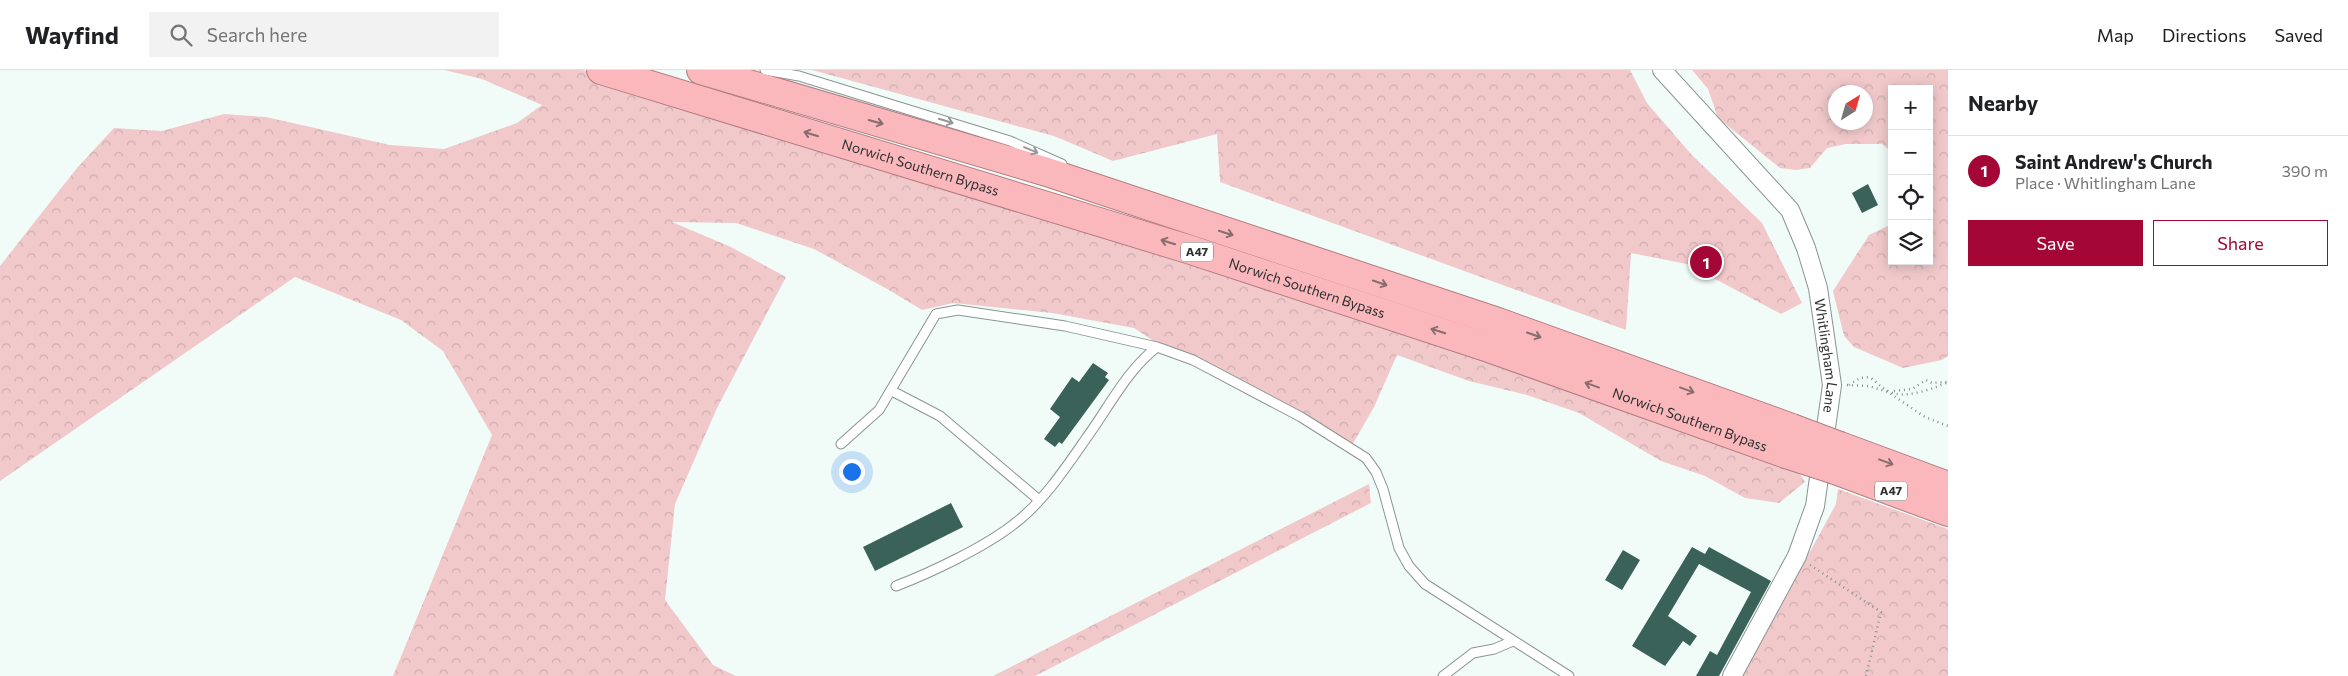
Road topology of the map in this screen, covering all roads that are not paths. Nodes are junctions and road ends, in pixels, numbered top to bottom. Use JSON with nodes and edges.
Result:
{"nodes":[{"id":1,"x":601,"y":70,"type":"edge"},
{"id":2,"x":701,"y":70,"type":"edge"},
{"id":3,"x":765,"y":70,"type":"edge"},
{"id":4,"x":1662,"y":70,"type":"edge"},
{"id":5,"x":1070,"y":168,"type":"dead end"},
{"id":6,"x":1079,"y":172,"type":"dead end"},
{"id":7,"x":1150,"y":206,"type":"junction"},
{"id":8,"x":1157,"y":347,"type":"junction"},
{"id":9,"x":892,"y":390,"type":"junction"},
{"id":10,"x":841,"y":444,"type":"dead end"},
{"id":11,"x":1837,"y":458,"type":"junction"},
{"id":12,"x":1948,"y":486,"type":"edge"},
{"id":13,"x":1039,"y":500,"type":"junction"},
{"id":14,"x":1948,"y":512,"type":"edge"},
{"id":15,"x":896,"y":586,"type":"dead end"},
{"id":16,"x":1512,"y":640,"type":"junction"},
{"id":17,"x":1443,"y":676,"type":"edge"},
{"id":18,"x":1569,"y":676,"type":"edge"},
{"id":19,"x":1732,"y":676,"type":"edge"}],
"edges":[{"from":11,"to":1,"type":"highway","name":"Norwich Southern Bypass","number":"A47","one_way":true,"bridge":true},
{"from":2,"to":7,"type":"highway","name":"Norwich Southern Bypass","number":"A47","one_way":true},
{"from":3,"to":5,"type":"lane","one_way":true},
{"from":4,"to":19,"type":"street","name":"Whitlingham Lane"},
{"from":6,"to":7,"type":"lane"},
{"from":7,"to":11,"type":"highway","name":"Norwich Southern Bypass","number":"A47","one_way":true,"bridge":true},
{"from":8,"to":9,"type":"lane"},
{"from":8,"to":13,"type":"lane"},
{"from":8,"to":16,"type":"lane"},
{"from":9,"to":10,"type":"lane"},
{"from":9,"to":13,"type":"lane"},
{"from":11,"to":12,"type":"highway","name":"Norwich Southern Bypass","number":"A47","one_way":true},
{"from":11,"to":14,"type":"highway","name":"Norwich Southern Bypass","number":"A47"},
{"from":13,"to":15,"type":"lane"},
{"from":16,"to":17,"type":"lane"},
{"from":16,"to":18,"type":"lane"}]}
